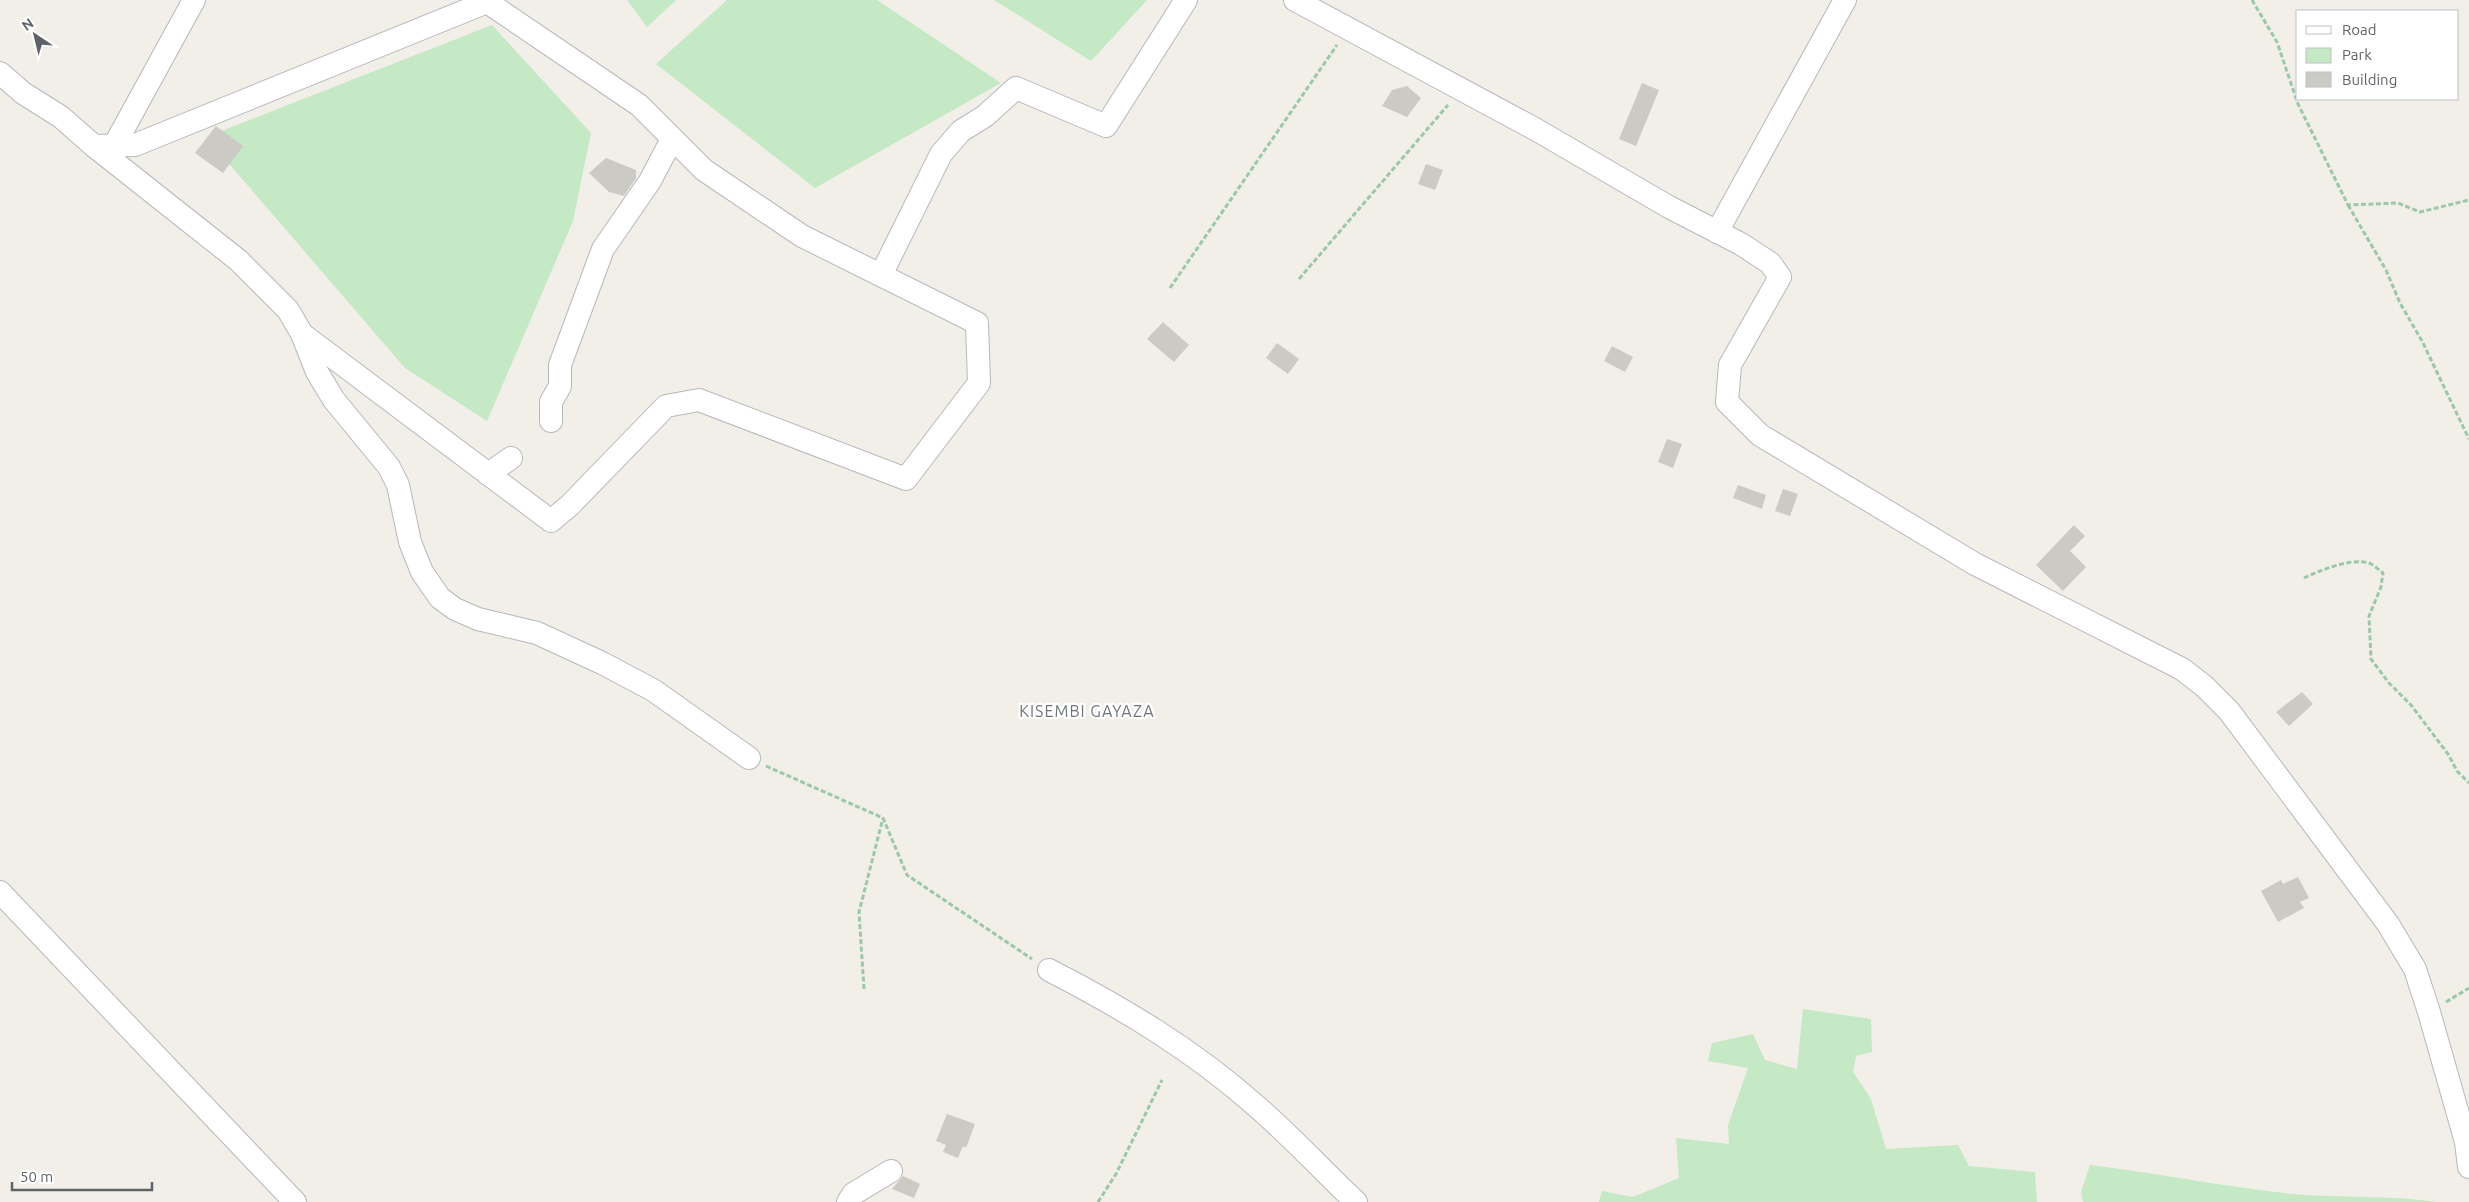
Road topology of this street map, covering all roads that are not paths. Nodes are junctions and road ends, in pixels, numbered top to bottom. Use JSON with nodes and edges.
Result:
{"nodes":[{"id":1,"x":194,"y":0,"type":"edge"},
{"id":2,"x":1186,"y":0,"type":"edge"},
{"id":3,"x":1295,"y":0,"type":"edge"},
{"id":4,"x":1845,"y":0,"type":"edge"},
{"id":5,"x":0,"y":73,"type":"edge"},
{"id":6,"x":672,"y":139,"type":"junction"},
{"id":7,"x":104,"y":146,"type":"junction"},
{"id":8,"x":1717,"y":232,"type":"junction"},
{"id":9,"x":881,"y":275,"type":"junction"},
{"id":10,"x":302,"y":334,"type":"junction"},
{"id":11,"x":551,"y":421,"type":"dead end"},
{"id":12,"x":511,"y":458,"type":"dead end"},
{"id":13,"x":488,"y":474,"type":"junction"},
{"id":14,"x":749,"y":758,"type":"road end"},
{"id":15,"x":0,"y":892,"type":"edge"},
{"id":16,"x":1049,"y":970,"type":"road end"},
{"id":17,"x":2469,"y":1168,"type":"edge"},
{"id":18,"x":891,"y":1170,"type":"dead end"},
{"id":19,"x":295,"y":1202,"type":"edge"},
{"id":20,"x":848,"y":1202,"type":"edge"},
{"id":21,"x":1356,"y":1202,"type":"edge"}],
"edges":[{"from":1,"to":7,"type":"street"},
{"from":2,"to":9,"type":"street"},
{"from":3,"to":8,"type":"street"},
{"from":4,"to":8,"type":"street"},
{"from":5,"to":7,"type":"street"},
{"from":6,"to":7,"type":"street"},
{"from":6,"to":9,"type":"street"},
{"from":6,"to":11,"type":"street"},
{"from":7,"to":10,"type":"street"},
{"from":8,"to":17,"type":"street"},
{"from":9,"to":13,"type":"street"},
{"from":10,"to":13,"type":"street"},
{"from":10,"to":14,"type":"street"},
{"from":12,"to":13,"type":"street"},
{"from":15,"to":19,"type":"street"},
{"from":16,"to":21,"type":"street"},
{"from":18,"to":20,"type":"street"}]}
